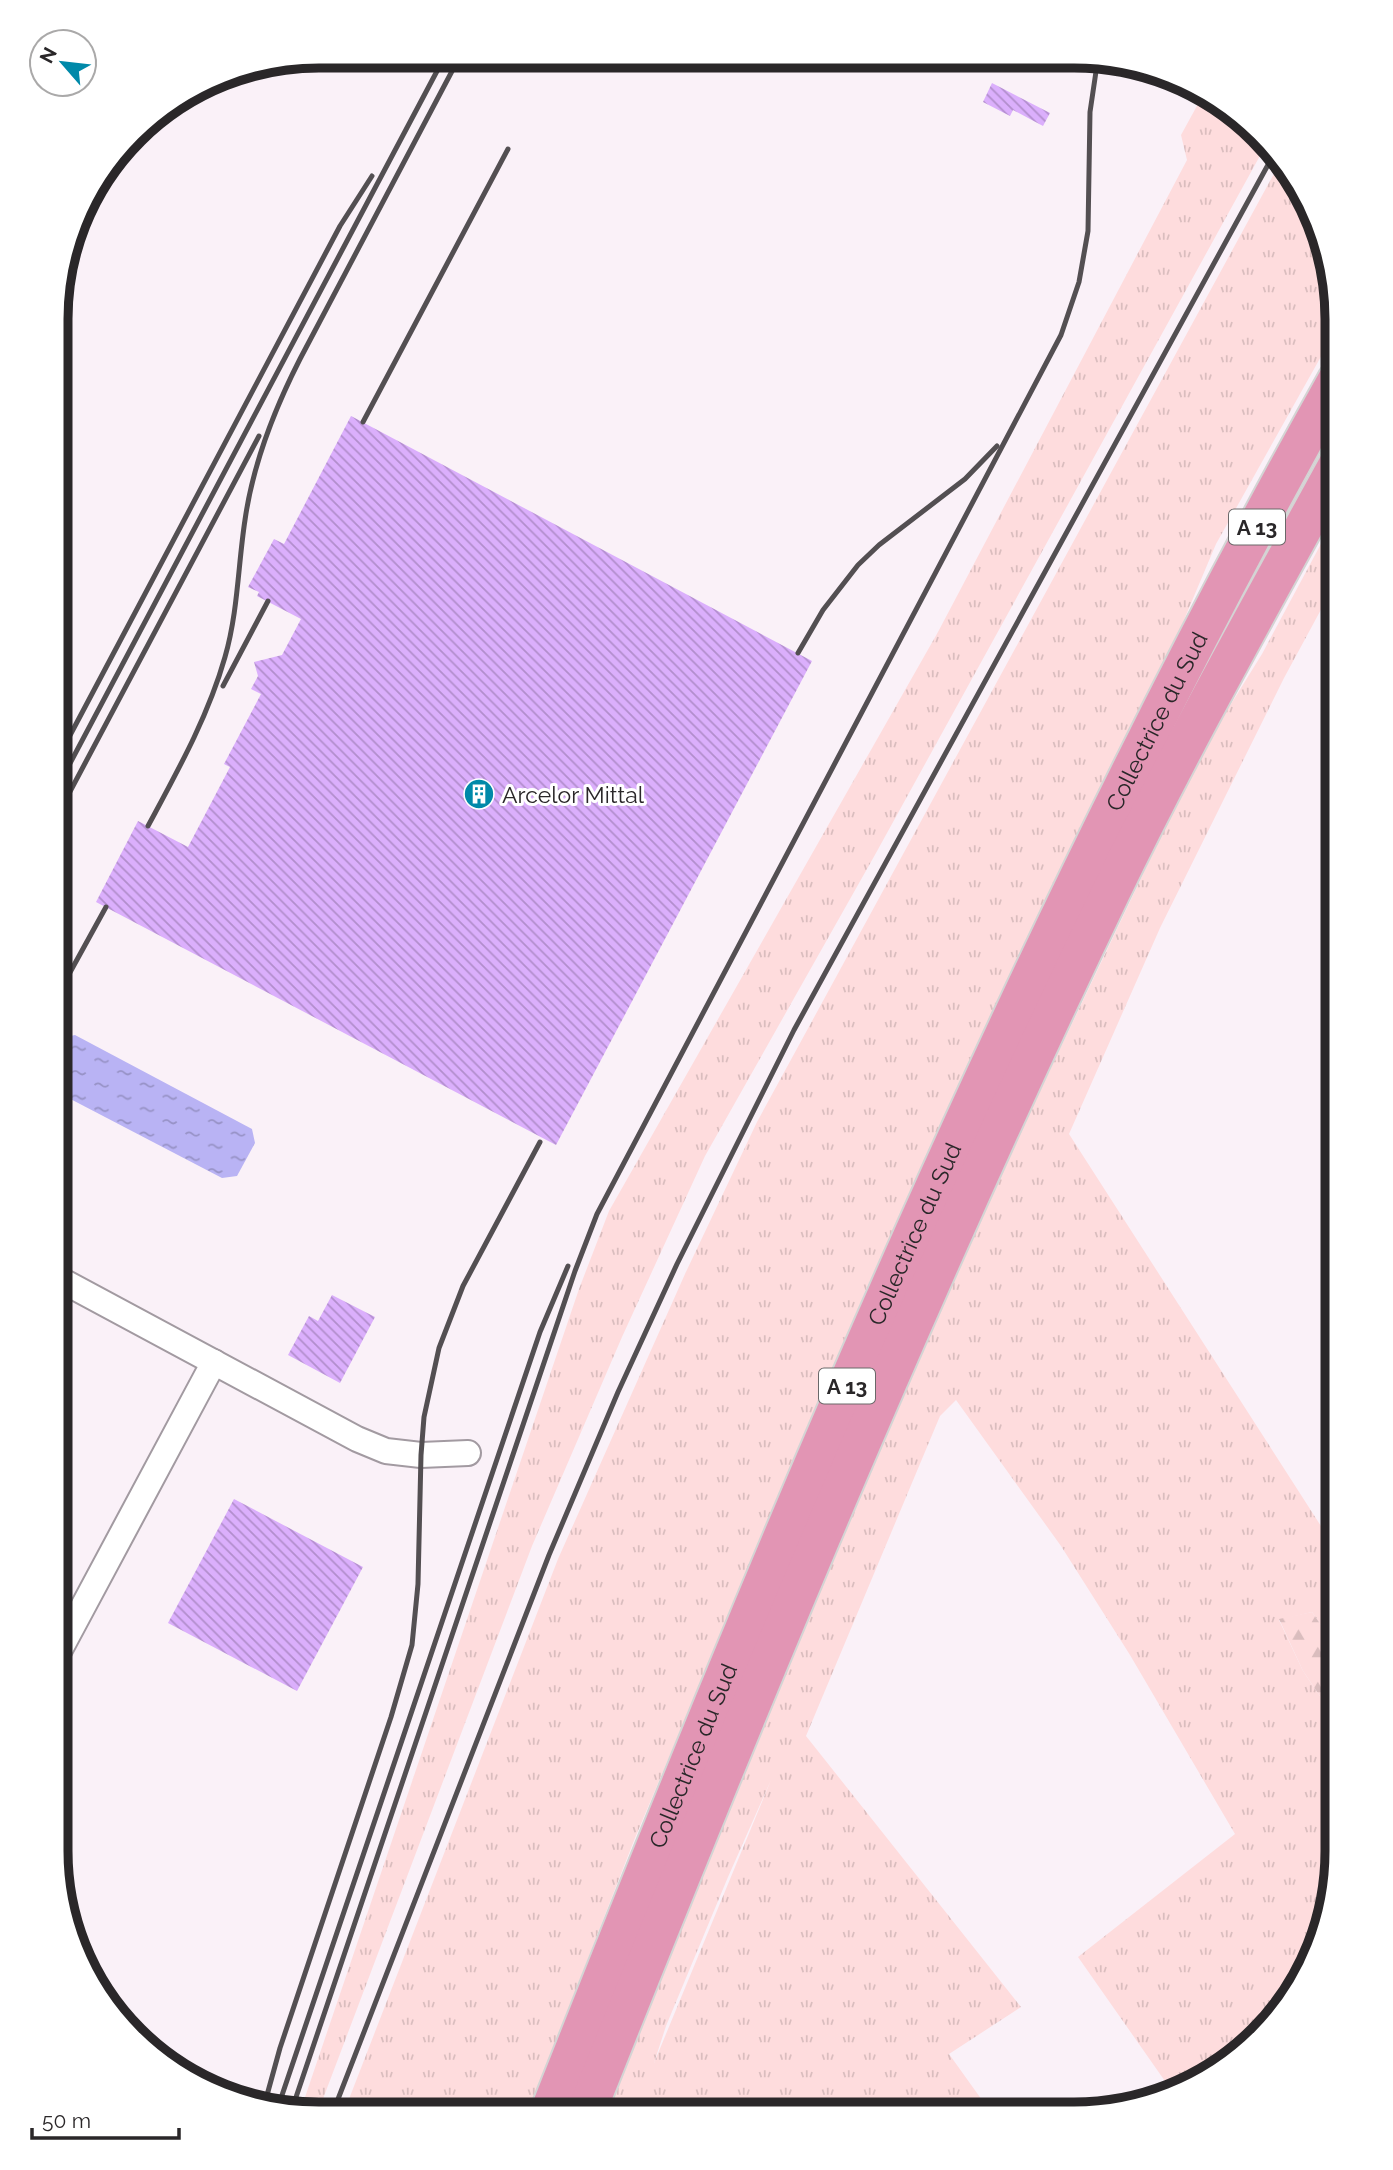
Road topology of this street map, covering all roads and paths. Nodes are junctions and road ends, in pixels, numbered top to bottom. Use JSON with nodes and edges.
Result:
{"nodes":[{"id":1,"x":1325,"y":401,"type":"edge"},
{"id":2,"x":1325,"y":488,"type":"edge"},
{"id":3,"x":68,"y":1284,"type":"edge"},
{"id":4,"x":214,"y":1362,"type":"junction"},
{"id":5,"x":468,"y":1453,"type":"dead end"},
{"id":6,"x":68,"y":1635,"type":"edge"},
{"id":7,"x":553,"y":2102,"type":"edge"},
{"id":8,"x":590,"y":2102,"type":"edge"}],
"edges":[{"from":1,"to":7,"type":"highway","name":"Collectrice du Sud","number":"A 13"},
{"from":2,"to":8,"type":"highway","name":"Collectrice du Sud","number":"A 13"},
{"from":3,"to":4,"type":"street"},
{"from":4,"to":5,"type":"street"},
{"from":4,"to":6,"type":"street"}]}
